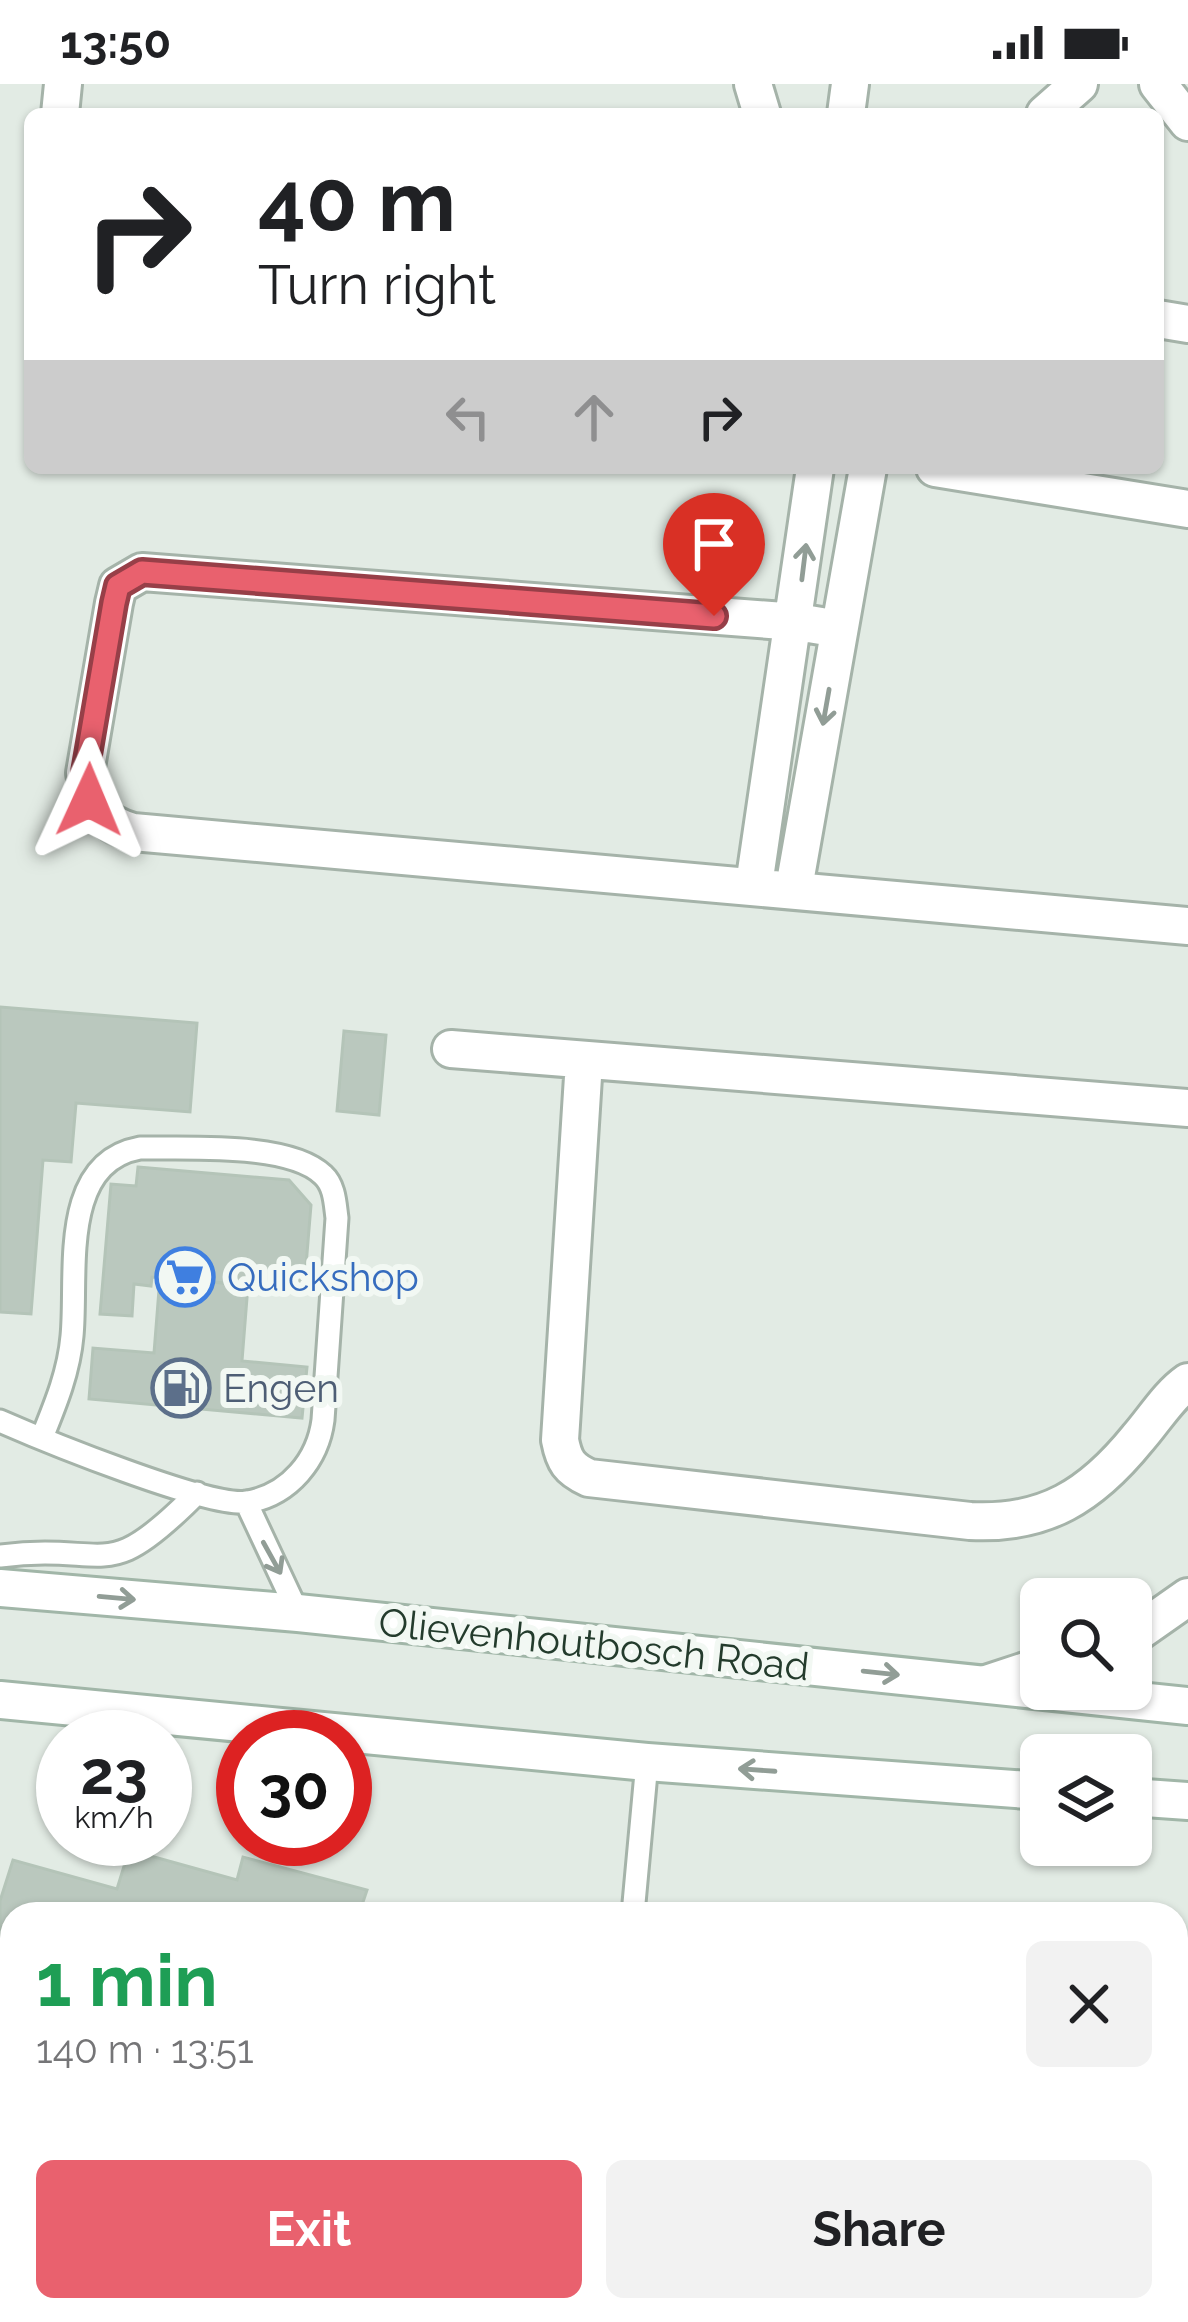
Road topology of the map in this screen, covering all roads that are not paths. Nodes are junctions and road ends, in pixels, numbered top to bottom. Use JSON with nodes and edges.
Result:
{"nodes":[{"id":1,"x":1079,"y":84,"type":"edge"},
{"id":2,"x":1158,"y":84,"type":"edge"},
{"id":3,"x":1052,"y":108,"type":"edge"},
{"id":4,"x":1188,"y":122,"type":"edge"},
{"id":5,"x":814,"y":474,"type":"edge"},
{"id":6,"x":867,"y":474,"type":"edge"},
{"id":7,"x":972,"y":474,"type":"edge"},
{"id":8,"x":1188,"y":509,"type":"edge"},
{"id":9,"x":797,"y":622,"type":"junction"},
{"id":10,"x":839,"y":629,"type":"junction"},
{"id":11,"x":754,"y":885,"type":"junction"},
{"id":12,"x":794,"y":888,"type":"junction"},
{"id":13,"x":1188,"y":926,"type":"edge"},
{"id":14,"x":451,"y":1049,"type":"dead end"},
{"id":15,"x":584,"y":1061,"type":"junction"},
{"id":16,"x":1188,"y":1108,"type":"edge"},
{"id":17,"x":1188,"y":1382,"type":"edge"},
{"id":18,"x":0,"y":1420,"type":"edge"},
{"id":19,"x":43,"y":1435,"type":"junction"},
{"id":20,"x":197,"y":1493,"type":"junction"},
{"id":21,"x":246,"y":1502,"type":"junction"},
{"id":22,"x":0,"y":1556,"type":"edge"},
{"id":23,"x":0,"y":1588,"type":"edge"},
{"id":24,"x":1188,"y":1597,"type":"edge"},
{"id":25,"x":298,"y":1613,"type":"junction"},
{"id":26,"x":1152,"y":1622,"type":"edge"},
{"id":27,"x":1020,"y":1673,"type":"edge"},
{"id":28,"x":986,"y":1684,"type":"junction"},
{"id":29,"x":0,"y":1700,"type":"edge"},
{"id":30,"x":1188,"y":1706,"type":"edge"},
{"id":31,"x":78,"y":1710,"type":"edge"},
{"id":32,"x":36,"y":1719,"type":"edge"},
{"id":33,"x":192,"y":1721,"type":"edge"},
{"id":34,"x":0,"y":1722,"type":"edge"},
{"id":35,"x":647,"y":1762,"type":"junction"},
{"id":36,"x":1020,"y":1789,"type":"edge"},
{"id":37,"x":1152,"y":1798,"type":"edge"},
{"id":38,"x":1188,"y":1801,"type":"edge"},
{"id":39,"x":634,"y":1902,"type":"edge"}],
"edges":[{"from":1,"to":3,"type":"street"},
{"from":2,"to":4,"type":"street"},
{"from":9,"to":5,"type":"street","one_way":true},
{"from":6,"to":10,"type":"street"},
{"from":7,"to":8,"type":"street"},
{"from":9,"to":10,"type":"street"},
{"from":9,"to":11,"type":"street"},
{"from":9,"to":11,"type":"street"},
{"from":10,"to":12,"type":"street","one_way":true},
{"from":11,"to":12,"type":"street"},
{"from":12,"to":13,"type":"street"},
{"from":14,"to":15,"type":"street"},
{"from":15,"to":16,"type":"street"},
{"from":15,"to":17,"type":"street"},
{"from":18,"to":19,"type":"lane"},
{"from":19,"to":20,"type":"lane"},
{"from":19,"to":21,"type":"lane"},
{"from":20,"to":21,"type":"lane"},
{"from":20,"to":22,"type":"lane"},
{"from":21,"to":25,"type":"lane","one_way":true},
{"from":23,"to":25,"type":"street","name":"Olievenhoutbosch Road","one_way":true},
{"from":24,"to":26,"type":"street"},
{"from":25,"to":28,"type":"street","name":"Olievenhoutbosch Road","one_way":true},
{"from":27,"to":28,"type":"street"},
{"from":28,"to":30,"type":"street","name":"Olievenhoutbosch Road"},
{"from":29,"to":31,"type":"street"},
{"from":32,"to":34,"type":"street"},
{"from":33,"to":35,"type":"street"},
{"from":36,"to":35,"type":"street","one_way":true},
{"from":35,"to":39,"type":"lane"},
{"from":37,"to":38,"type":"street"}]}
